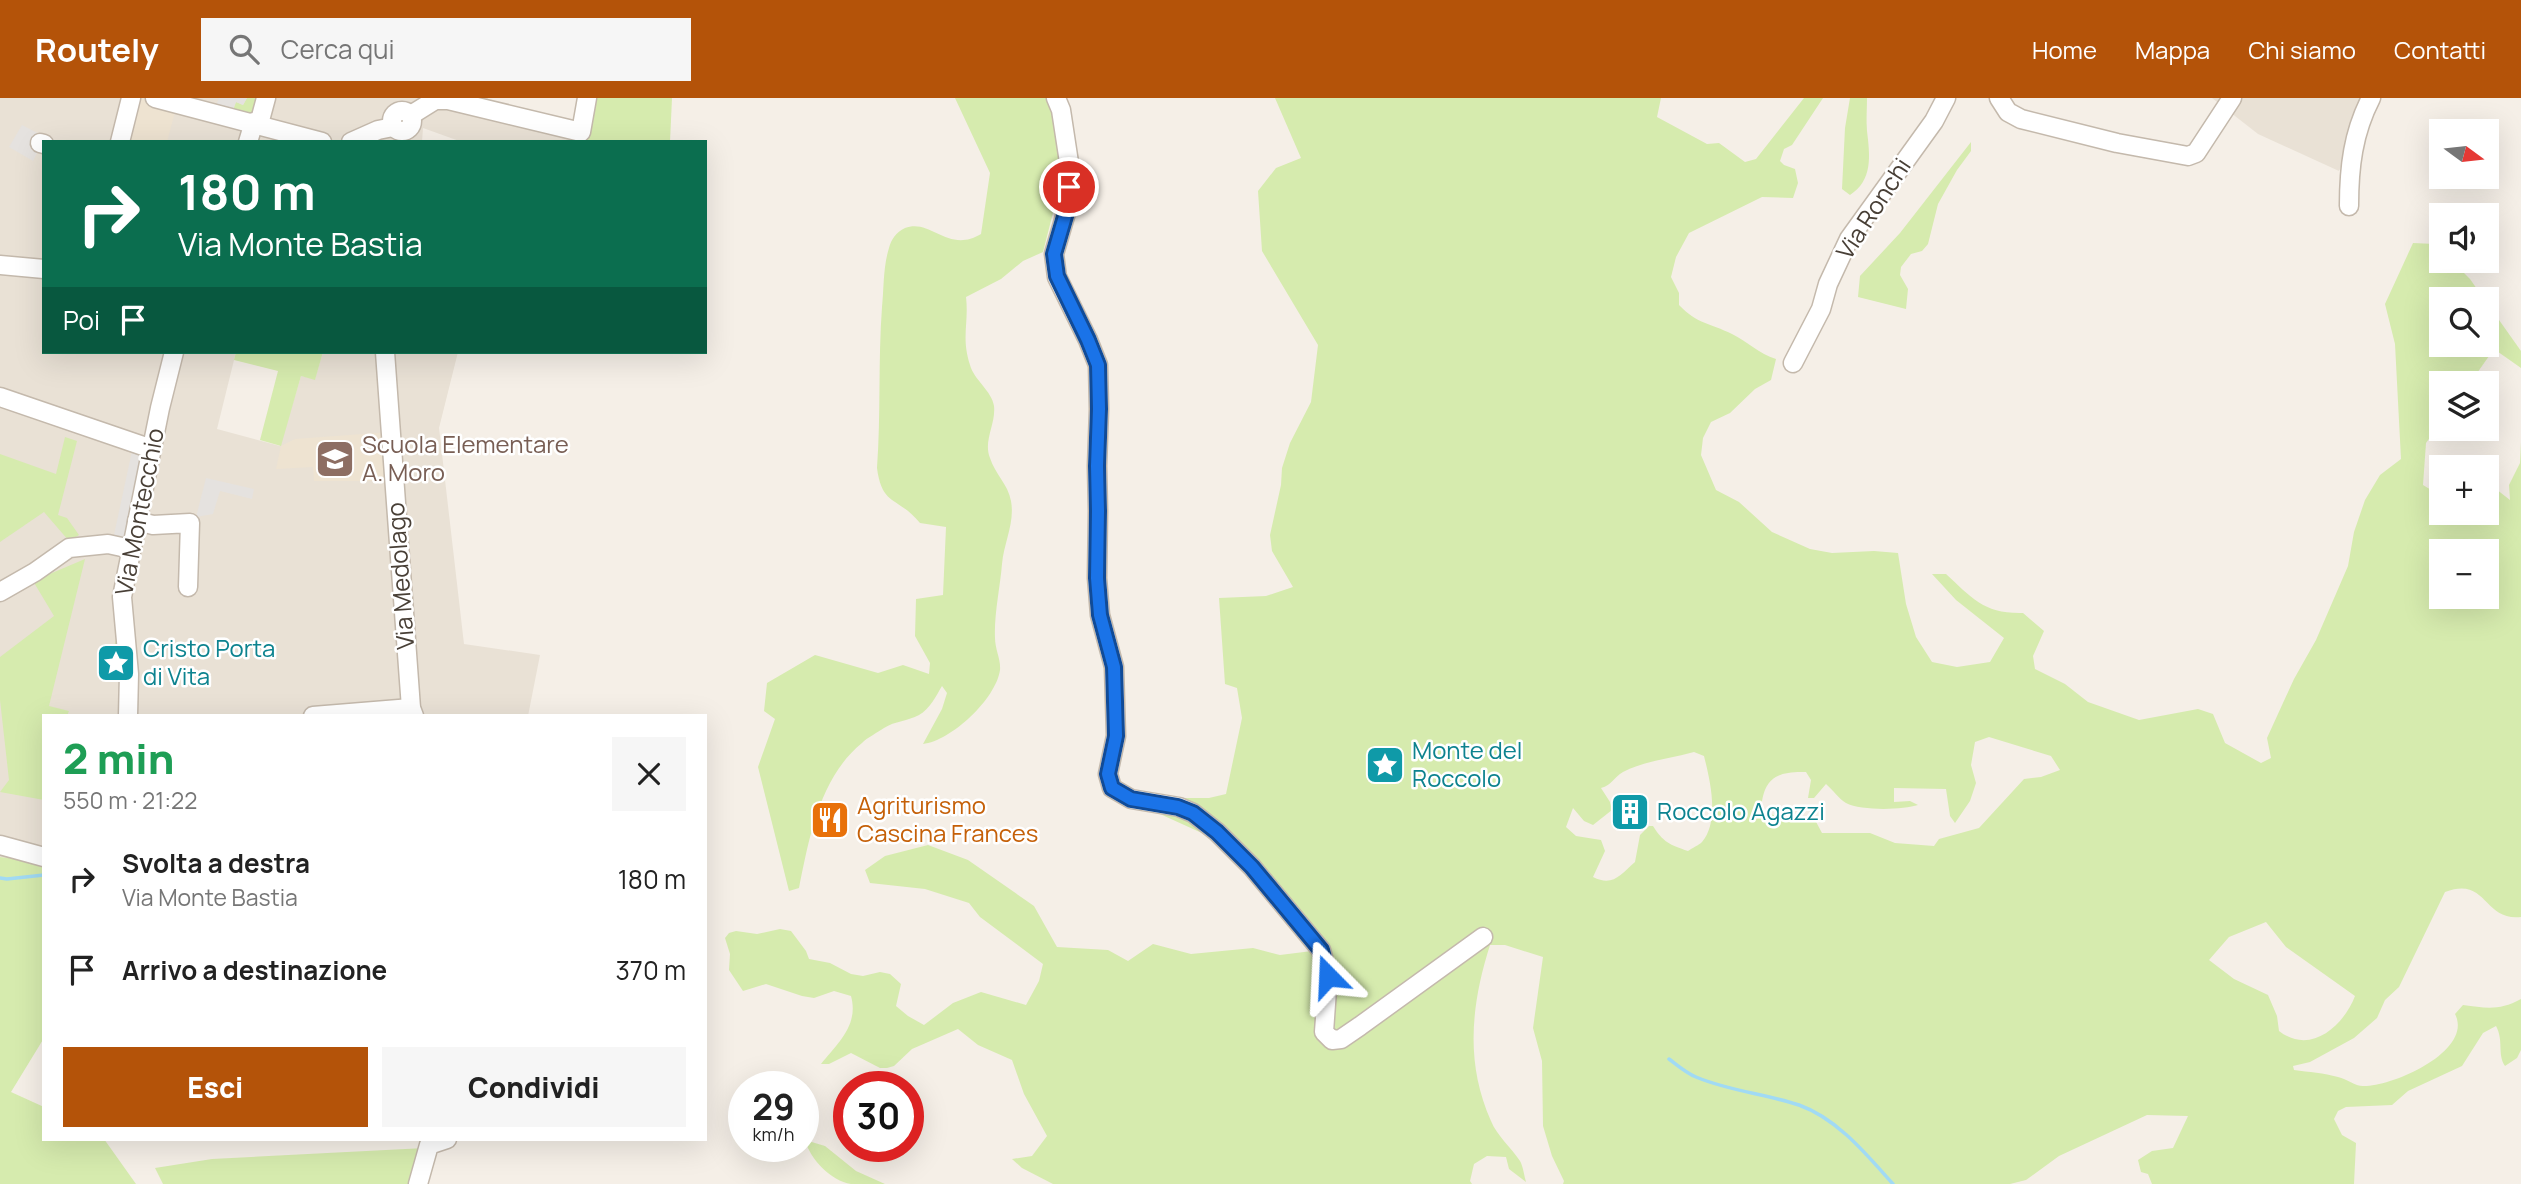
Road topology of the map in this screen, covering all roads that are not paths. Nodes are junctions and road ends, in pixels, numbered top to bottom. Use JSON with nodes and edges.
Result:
{"nodes":[{"id":1,"x":131,"y":98,"type":"edge"},
{"id":2,"x":155,"y":98,"type":"edge"},
{"id":3,"x":266,"y":98,"type":"edge"},
{"id":4,"x":587,"y":98,"type":"edge"},
{"id":5,"x":1056,"y":98,"type":"edge"},
{"id":6,"x":1946,"y":98,"type":"edge"},
{"id":7,"x":2000,"y":98,"type":"edge"},
{"id":8,"x":2232,"y":98,"type":"edge"},
{"id":9,"x":2371,"y":98,"type":"edge"},
{"id":10,"x":404,"y":120,"type":"edge"},
{"id":11,"x":256,"y":123,"type":"junction"},
{"id":12,"x":120,"y":140,"type":"edge"},
{"id":13,"x":249,"y":140,"type":"edge"},
{"id":14,"x":315,"y":140,"type":"edge"},
{"id":15,"x":357,"y":140,"type":"edge"},
{"id":16,"x":2349,"y":206,"type":"dead end"},
{"id":17,"x":0,"y":265,"type":"edge"},
{"id":18,"x":42,"y":269,"type":"edge"},
{"id":19,"x":174,"y":354,"type":"edge"},
{"id":20,"x":385,"y":354,"type":"edge"},
{"id":21,"x":1793,"y":363,"type":"dead end"},
{"id":22,"x":0,"y":397,"type":"edge"},
{"id":23,"x":152,"y":449,"type":"junction"},
{"id":24,"x":137,"y":521,"type":"junction"},
{"id":25,"x":131,"y":549,"type":"junction"},
{"id":26,"x":188,"y":587,"type":"dead end"},
{"id":27,"x":0,"y":592,"type":"edge"},
{"id":28,"x":412,"y":712,"type":"edge"},
{"id":29,"x":128,"y":714,"type":"edge"},
{"id":30,"x":362,"y":714,"type":"edge"},
{"id":31,"x":0,"y":845,"type":"edge"},
{"id":32,"x":42,"y":856,"type":"edge"},
{"id":33,"x":1483,"y":937,"type":"dead end"},
{"id":34,"x":441,"y":1141,"type":"edge"},
{"id":35,"x":418,"y":1184,"type":"edge"}],
"edges":[{"from":1,"to":12,"type":"street"},
{"from":2,"to":11,"type":"street"},
{"from":3,"to":11,"type":"street"},
{"from":4,"to":10,"type":"street"},
{"from":5,"to":33,"type":"street"},
{"from":6,"to":21,"type":"street","name":"Via Ronchi"},
{"from":7,"to":8,"type":"street"},
{"from":9,"to":16,"type":"street"},
{"from":10,"to":15,"type":"street"},
{"from":11,"to":13,"type":"street"},
{"from":11,"to":14,"type":"street"},
{"from":17,"to":18,"type":"street"},
{"from":19,"to":23,"type":"street","name":"Via Montecchio"},
{"from":20,"to":28,"type":"street","name":"Via Medolago"},
{"from":22,"to":23,"type":"street"},
{"from":23,"to":24,"type":"street","name":"Via Montecchio"},
{"from":24,"to":25,"type":"street","name":"Via Montecchio"},
{"from":24,"to":26,"type":"street"},
{"from":25,"to":27,"type":"street"},
{"from":25,"to":29,"type":"street","name":"Via Montecchio"},
{"from":28,"to":30,"type":"street"},
{"from":31,"to":32,"type":"street"},
{"from":34,"to":35,"type":"street"}]}
